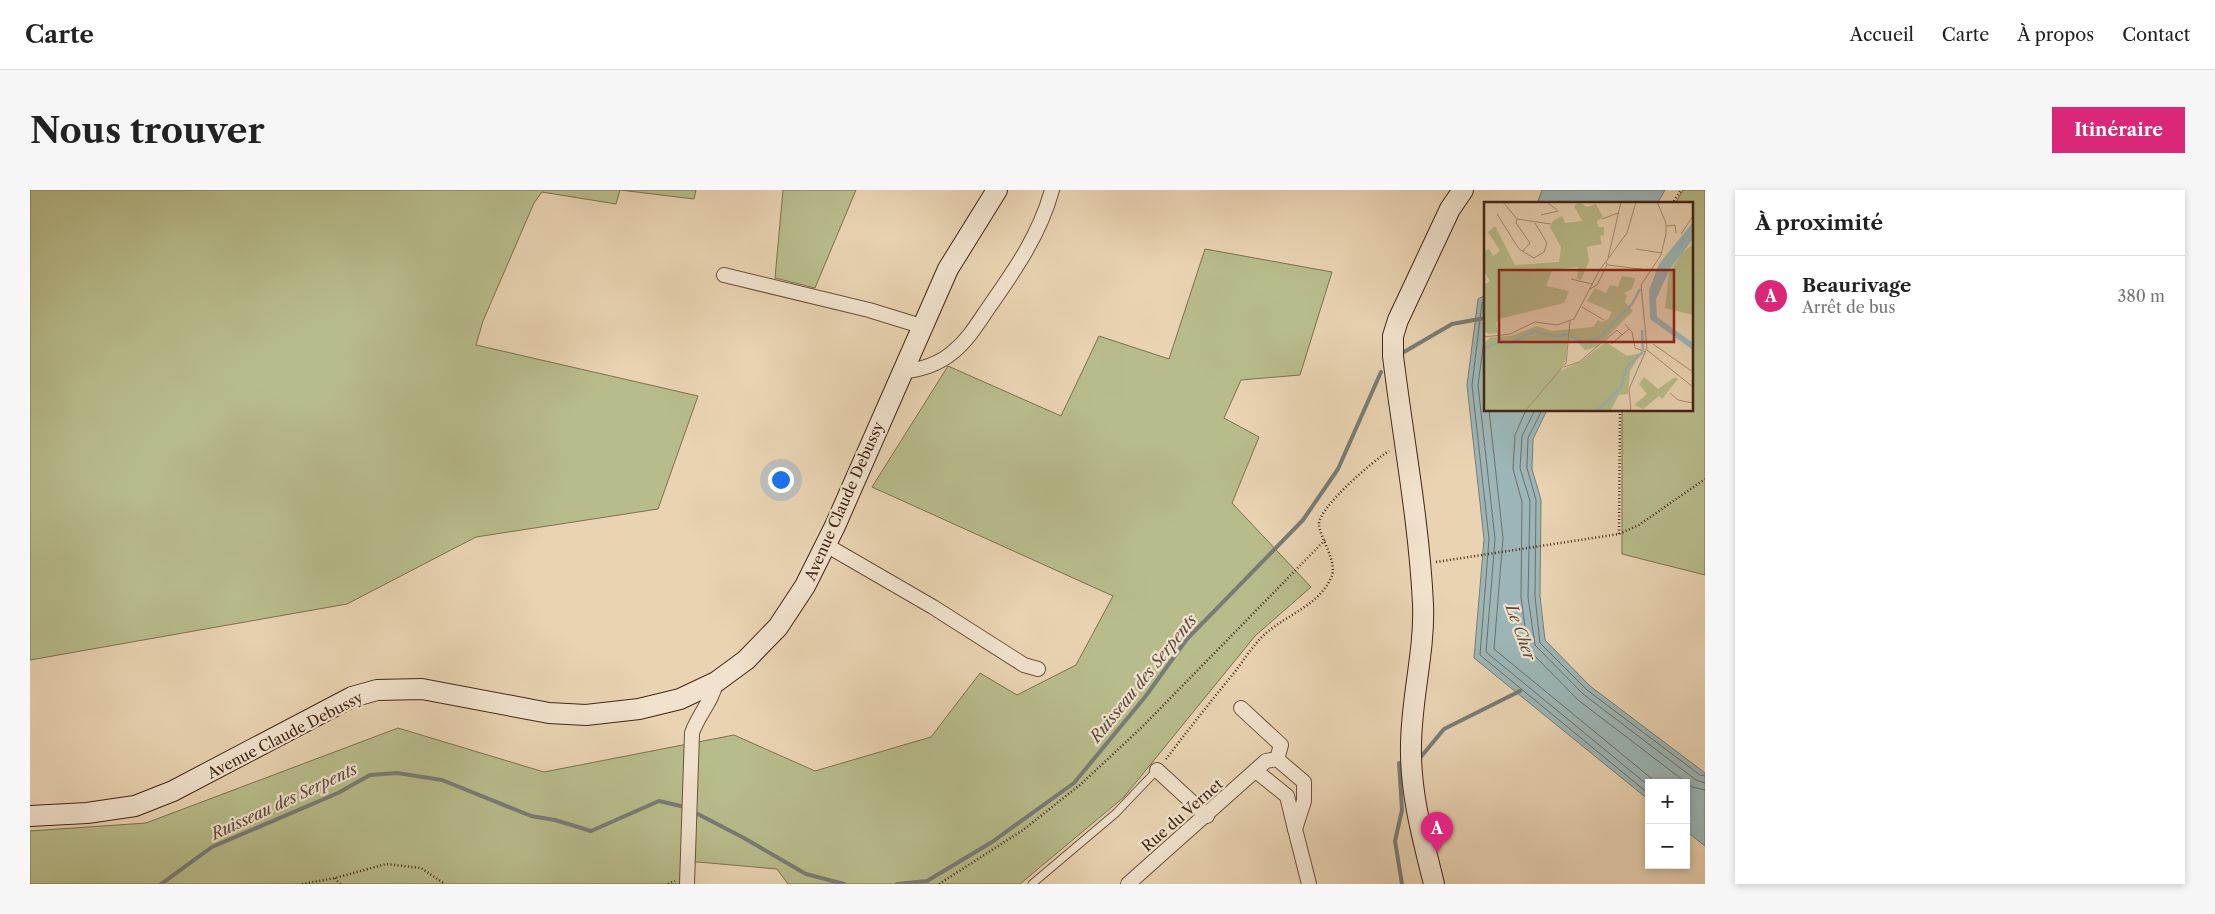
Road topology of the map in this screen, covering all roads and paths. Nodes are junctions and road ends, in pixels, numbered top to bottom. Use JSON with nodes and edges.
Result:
{"nodes":[{"id":1,"x":997,"y":190,"type":"edge"},
{"id":2,"x":1052,"y":190,"type":"edge"},
{"id":3,"x":1461,"y":190,"type":"edge"},
{"id":4,"x":1681,"y":190,"type":"edge"},
{"id":5,"x":1673,"y":202,"type":"edge"},
{"id":6,"x":724,"y":276,"type":"dead end"},
{"id":7,"x":922,"y":326,"type":"junction"},
{"id":8,"x":901,"y":372,"type":"junction"},
{"id":9,"x":1620,"y":411,"type":"edge"},
{"id":10,"x":1403,"y":443,"type":"junction"},
{"id":11,"x":1705,"y":480,"type":"edge"},
{"id":12,"x":1619,"y":534,"type":"junction"},
{"id":13,"x":1325,"y":540,"type":"junction"},
{"id":14,"x":826,"y":545,"type":"junction"},
{"id":15,"x":1420,"y":564,"type":"junction"},
{"id":16,"x":1038,"y":669,"type":"dead end"},
{"id":17,"x":716,"y":682,"type":"junction"},
{"id":18,"x":1241,"y":708,"type":"dead end"},
{"id":19,"x":1277,"y":759,"type":"junction"},
{"id":20,"x":1157,"y":770,"type":"junction"},
{"id":21,"x":1256,"y":771,"type":"junction"},
{"id":22,"x":30,"y":816,"type":"edge"},
{"id":23,"x":1207,"y":816,"type":"junction"},
{"id":24,"x":1295,"y":829,"type":"junction"},
{"id":25,"x":336,"y":878,"type":"junction"},
{"id":26,"x":302,"y":884,"type":"edge"},
{"id":27,"x":340,"y":884,"type":"edge"},
{"id":28,"x":445,"y":884,"type":"edge"},
{"id":29,"x":687,"y":884,"type":"edge"},
{"id":30,"x":939,"y":884,"type":"edge"},
{"id":31,"x":1032,"y":884,"type":"edge"},
{"id":32,"x":1128,"y":884,"type":"edge"},
{"id":33,"x":1309,"y":884,"type":"edge"},
{"id":34,"x":1434,"y":884,"type":"edge"}],
"edges":[{"from":1,"to":7,"type":"main road","name":"Avenue Claude Debussy"},
{"from":2,"to":8,"type":"street"},
{"from":3,"to":10,"type":"main road"},
{"from":4,"to":5,"type":"path"},
{"from":6,"to":7,"type":"street"},
{"from":7,"to":8,"type":"main road","name":"Avenue Claude Debussy"},
{"from":8,"to":14,"type":"main road","name":"Avenue Claude Debussy"},
{"from":9,"to":12,"type":"path"},
{"from":10,"to":13,"type":"path"},
{"from":10,"to":15,"type":"main road"},
{"from":11,"to":12,"type":"path"},
{"from":12,"to":15,"type":"path"},
{"from":13,"to":20,"type":"path"},
{"from":13,"to":30,"type":"path"},
{"from":14,"to":16,"type":"street"},
{"from":14,"to":17,"type":"main road","name":"Avenue Claude Debussy"},
{"from":15,"to":34,"type":"main road"},
{"from":17,"to":22,"type":"main road","name":"Avenue Claude Debussy"},
{"from":17,"to":29,"type":"street"},
{"from":18,"to":19,"type":"street"},
{"from":19,"to":21,"type":"street","name":"Rue du Vernet"},
{"from":19,"to":24,"type":"street"},
{"from":20,"to":23,"type":"street"},
{"from":20,"to":31,"type":"lane"},
{"from":21,"to":23,"type":"street","name":"Rue du Vernet"},
{"from":21,"to":24,"type":"street"},
{"from":23,"to":32,"type":"street","name":"Rue du Vernet"},
{"from":24,"to":33,"type":"street"},
{"from":25,"to":26,"type":"path"},
{"from":25,"to":27,"type":"path"},
{"from":25,"to":28,"type":"path"}]}
